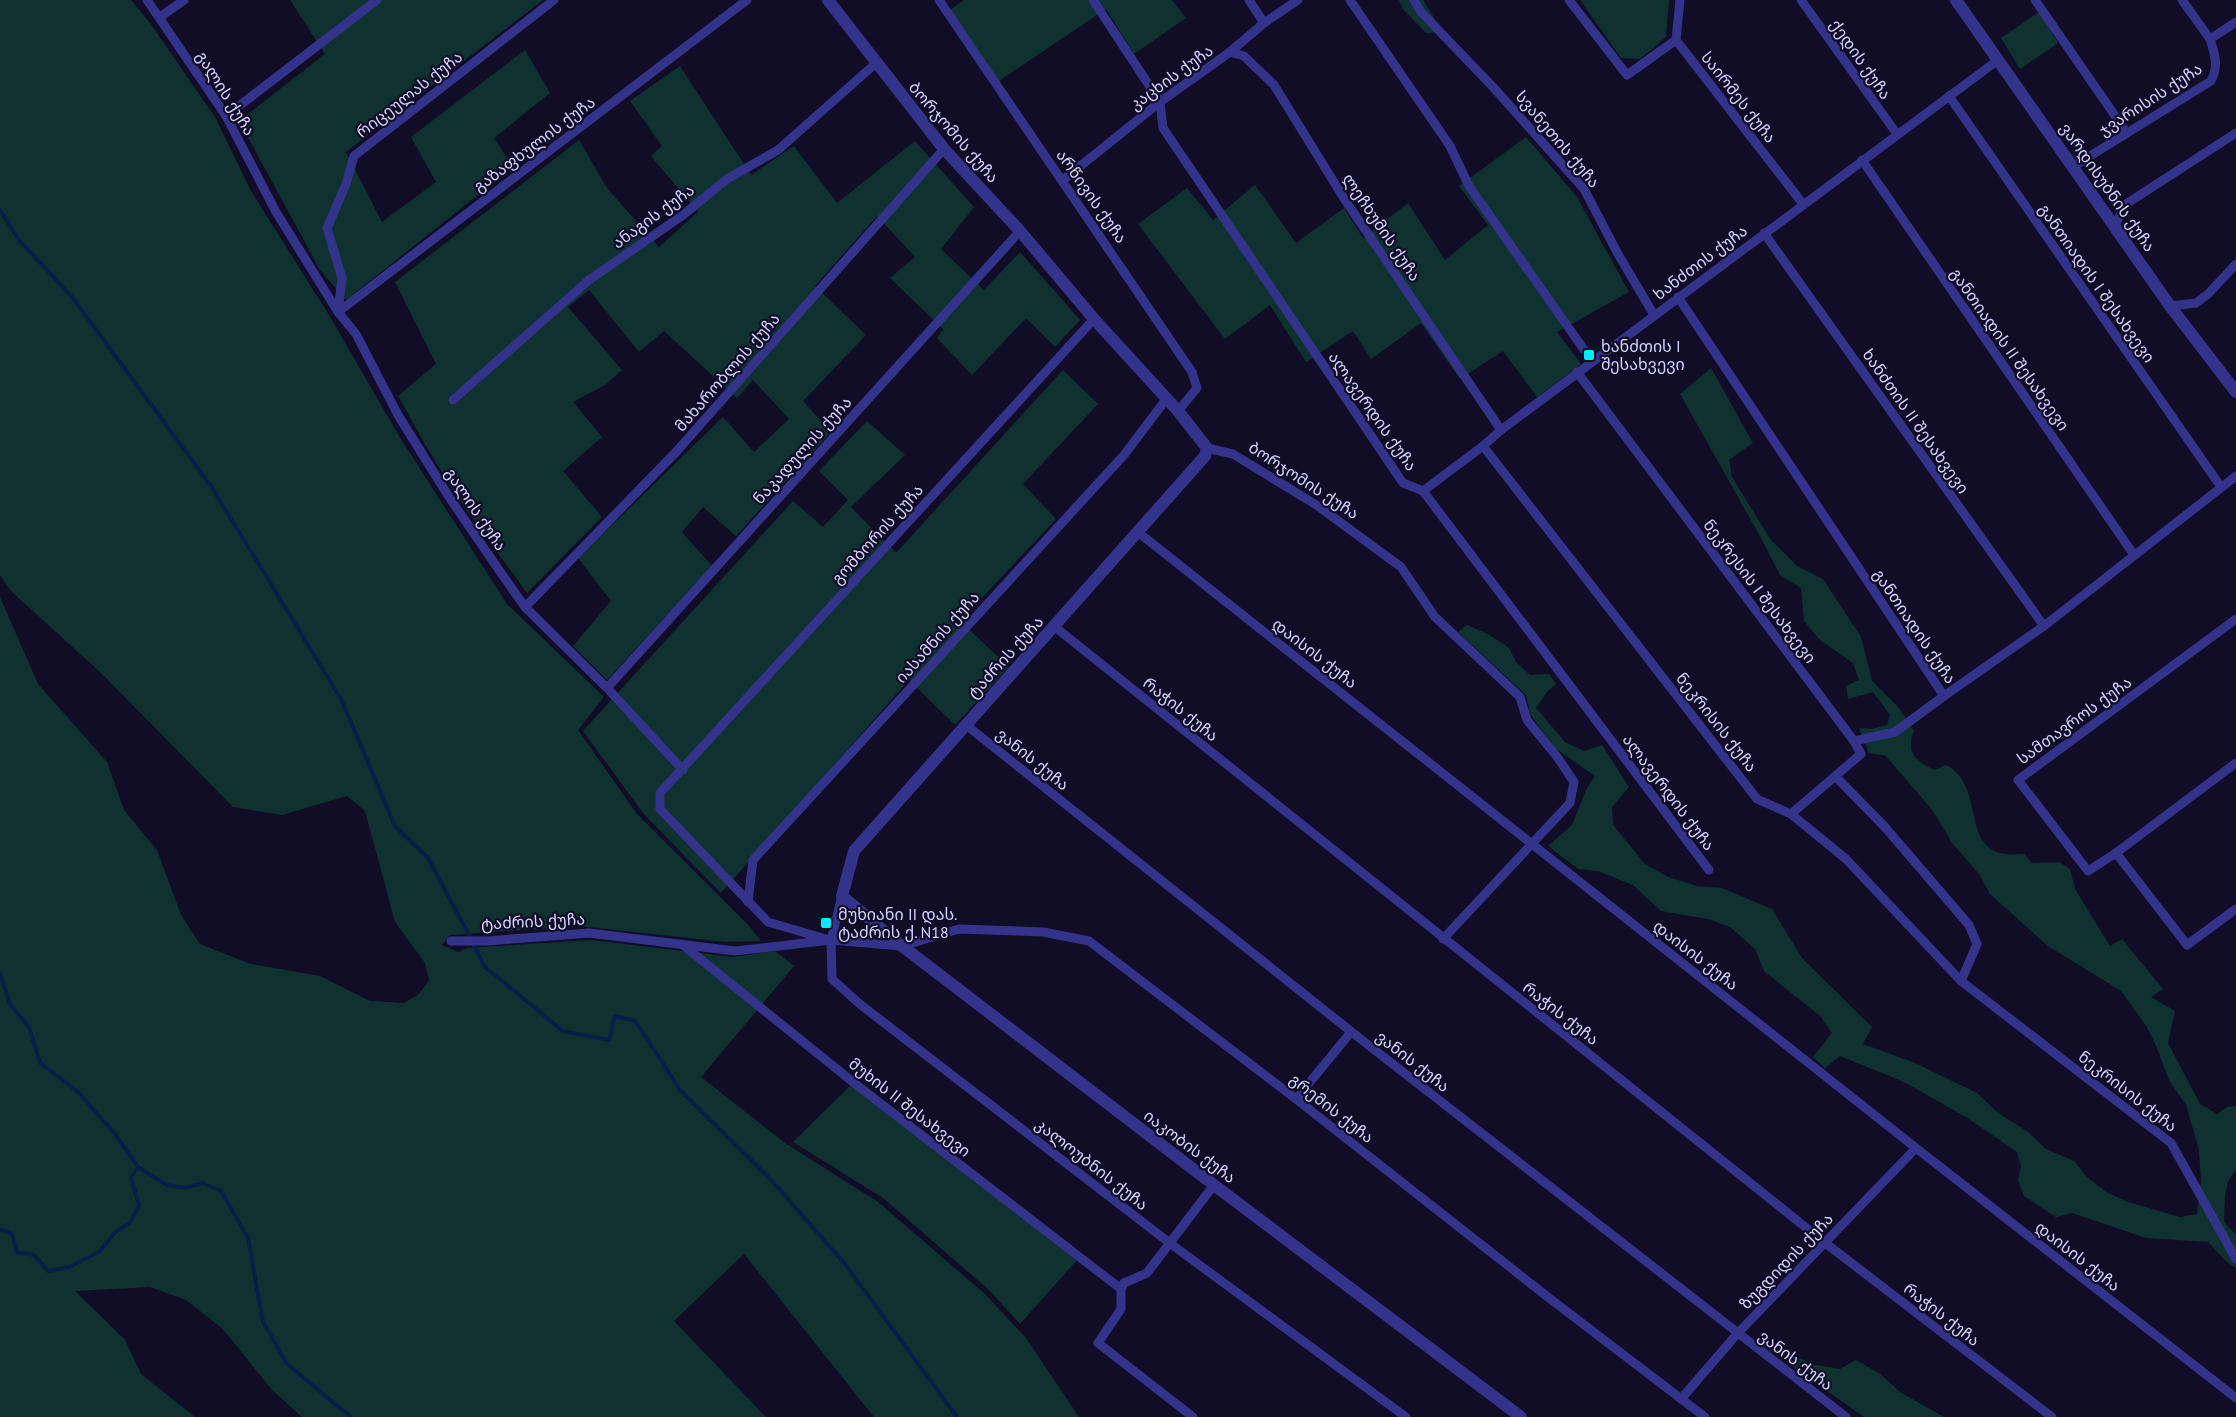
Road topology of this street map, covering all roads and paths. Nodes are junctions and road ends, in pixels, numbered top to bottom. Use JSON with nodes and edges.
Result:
{"nodes":[{"id":1,"x":147,"y":0,"type":"edge"},
{"id":2,"x":184,"y":0,"type":"edge"},
{"id":3,"x":377,"y":0,"type":"edge"},
{"id":4,"x":554,"y":0,"type":"edge"},
{"id":5,"x":747,"y":0,"type":"edge"},
{"id":6,"x":828,"y":0,"type":"edge"},
{"id":7,"x":939,"y":0,"type":"edge"},
{"id":8,"x":1093,"y":0,"type":"edge"},
{"id":9,"x":1249,"y":0,"type":"edge"},
{"id":10,"x":1298,"y":0,"type":"edge"},
{"id":11,"x":1350,"y":0,"type":"edge"},
{"id":12,"x":1414,"y":0,"type":"edge"},
{"id":13,"x":1569,"y":0,"type":"edge"},
{"id":14,"x":1680,"y":0,"type":"edge"},
{"id":15,"x":1802,"y":0,"type":"edge"},
{"id":16,"x":1956,"y":0,"type":"edge"},
{"id":17,"x":2035,"y":0,"type":"edge"},
{"id":18,"x":2182,"y":0,"type":"edge"},
{"id":19,"x":160,"y":17,"type":"junction"},
{"id":20,"x":2236,"y":22,"type":"edge"},
{"id":21,"x":1264,"y":23,"type":"junction"},
{"id":22,"x":2210,"y":39,"type":"junction"},
{"id":23,"x":1676,"y":40,"type":"junction"},
{"id":24,"x":1230,"y":52,"type":"junction"},
{"id":25,"x":1998,"y":60,"type":"junction"},
{"id":26,"x":875,"y":64,"type":"junction"},
{"id":27,"x":1949,"y":96,"type":"junction"},
{"id":28,"x":1160,"y":102,"type":"junction"},
{"id":29,"x":226,"y":116,"type":"junction"},
{"id":30,"x":2127,"y":133,"type":"junction"},
{"id":31,"x":2236,"y":133,"type":"edge"},
{"id":32,"x":1897,"y":134,"type":"junction"},
{"id":33,"x":944,"y":149,"type":"junction"},
{"id":34,"x":1862,"y":160,"type":"junction"},
{"id":35,"x":2074,"y":166,"type":"junction"},
{"id":36,"x":1063,"y":180,"type":"junction"},
{"id":37,"x":1803,"y":204,"type":"junction"},
{"id":38,"x":2115,"y":225,"type":"junction"},
{"id":39,"x":1020,"y":231,"type":"junction"},
{"id":40,"x":1764,"y":233,"type":"junction"},
{"id":41,"x":2236,"y":264,"type":"edge"},
{"id":42,"x":1678,"y":297,"type":"junction"},
{"id":43,"x":2170,"y":306,"type":"junction"},
{"id":44,"x":338,"y":312,"type":"junction"},
{"id":45,"x":1654,"y":315,"type":"junction"},
{"id":46,"x":1094,"y":319,"type":"junction"},
{"id":47,"x":1592,"y":361,"type":"junction"},
{"id":48,"x":1577,"y":372,"type":"junction"},
{"id":49,"x":2236,"y":392,"type":"edge"},
{"id":50,"x":1167,"y":398,"type":"junction"},
{"id":51,"x":453,"y":400,"type":"dead end"},
{"id":52,"x":1178,"y":411,"type":"junction"},
{"id":53,"x":1501,"y":430,"type":"junction"},
{"id":54,"x":1484,"y":446,"type":"junction"},
{"id":55,"x":1207,"y":448,"type":"junction"},
{"id":56,"x":2236,"y":476,"type":"edge"},
{"id":57,"x":2221,"y":488,"type":"junction"},
{"id":58,"x":1423,"y":491,"type":"junction"},
{"id":59,"x":1139,"y":533,"type":"junction"},
{"id":60,"x":2134,"y":555,"type":"junction"},
{"id":61,"x":525,"y":607,"type":"junction"},
{"id":62,"x":2236,"y":619,"type":"edge"},
{"id":63,"x":2044,"y":626,"type":"junction"},
{"id":64,"x":1055,"y":627,"type":"junction"},
{"id":65,"x":607,"y":688,"type":"junction"},
{"id":66,"x":1944,"y":696,"type":"junction"},
{"id":67,"x":966,"y":725,"type":"junction"},
{"id":68,"x":1854,"y":741,"type":"junction"},
{"id":69,"x":2236,"y":763,"type":"edge"},
{"id":70,"x":683,"y":770,"type":"junction"},
{"id":71,"x":1836,"y":777,"type":"junction"},
{"id":72,"x":1791,"y":814,"type":"junction"},
{"id":73,"x":1533,"y":844,"type":"junction"},
{"id":74,"x":2116,"y":853,"type":"junction"},
{"id":75,"x":1709,"y":870,"type":"dead end"},
{"id":76,"x":842,"y":896,"type":"junction"},
{"id":77,"x":748,"y":902,"type":"junction"},
{"id":78,"x":2236,"y":909,"type":"edge"},
{"id":79,"x":1443,"y":939,"type":"junction"},
{"id":80,"x":831,"y":940,"type":"junction"},
{"id":81,"x":451,"y":941,"type":"dead end"},
{"id":82,"x":682,"y":945,"type":"junction"},
{"id":83,"x":902,"y":946,"type":"junction"},
{"id":84,"x":1961,"y":981,"type":"junction"},
{"id":85,"x":1351,"y":1032,"type":"junction"},
{"id":86,"x":1296,"y":1099,"type":"junction"},
{"id":87,"x":1916,"y":1148,"type":"junction"},
{"id":88,"x":1214,"y":1185,"type":"junction"},
{"id":89,"x":1824,"y":1242,"type":"junction"},
{"id":90,"x":1171,"y":1244,"type":"junction"},
{"id":91,"x":2236,"y":1259,"type":"edge"},
{"id":92,"x":1121,"y":1289,"type":"junction"},
{"id":93,"x":1737,"y":1334,"type":"junction"},
{"id":94,"x":2236,"y":1398,"type":"edge"},
{"id":95,"x":1681,"y":1399,"type":"junction"},
{"id":96,"x":1193,"y":1417,"type":"edge"},
{"id":97,"x":1406,"y":1417,"type":"edge"},
{"id":98,"x":1521,"y":1417,"type":"edge"},
{"id":99,"x":1705,"y":1417,"type":"edge"},
{"id":100,"x":1846,"y":1417,"type":"edge"},
{"id":101,"x":2052,"y":1417,"type":"edge"}],
"edges":[{"from":1,"to":19,"type":"street","name":"გალის ქუჩა"},
{"from":2,"to":19,"type":"street"},
{"from":3,"to":29,"type":"street"},
{"from":4,"to":44,"type":"street","name":"რიცეულას ქუჩა"},
{"from":5,"to":44,"type":"street","name":"გაზაფხულის ქუჩა"},
{"from":6,"to":26,"type":"street","name":"ბორჯომის ქუჩა"},
{"from":7,"to":36,"type":"street","name":"არწივის ქუჩა"},
{"from":8,"to":28,"type":"street","name":"ალავერდის ქუჩა"},
{"from":9,"to":21,"type":"street"},
{"from":10,"to":21,"type":"street","name":"კაცხის ქუჩა"},
{"from":11,"to":47,"type":"street"},
{"from":12,"to":45,"type":"street","name":"სვანეთის ქუჩა"},
{"from":13,"to":23,"type":"street"},
{"from":14,"to":23,"type":"street"},
{"from":15,"to":32,"type":"street","name":"ქედის ქუჩა"},
{"from":16,"to":25,"type":"street","name":"ვარდისუბნის ქუჩა"},
{"from":17,"to":30,"type":"street"},
{"from":18,"to":22,"type":"street"},
{"from":19,"to":29,"type":"street","name":"გალის ქუჩა"},
{"from":20,"to":22,"type":"street"},
{"from":21,"to":24,"type":"street","name":"კაცხის ქუჩა"},
{"from":22,"to":30,"type":"street","name":"ჯვარისის ქუჩა"},
{"from":23,"to":37,"type":"street","name":"საირმეს ქუჩა"},
{"from":24,"to":28,"type":"street","name":"კაცხის ქუჩა"},
{"from":24,"to":53,"type":"street","name":"ლეჩხუმის ქუჩა"},
{"from":25,"to":27,"type":"street","name":"ხანძთის ქუჩა"},
{"from":25,"to":35,"type":"street","name":"ვარდისუბნის ქუჩა"},
{"from":26,"to":33,"type":"street","name":"ბორჯომის ქუჩა"},
{"from":26,"to":51,"type":"street","name":"ანაგის ქუჩა"},
{"from":27,"to":32,"type":"street","name":"ხანძთის ქუჩა"},
{"from":27,"to":57,"type":"street","name":"განთიადის I შესახვევი"},
{"from":28,"to":36,"type":"street","name":"კაცხის ქუჩა"},
{"from":28,"to":58,"type":"street","name":"ალავერდის ქუჩა"},
{"from":29,"to":44,"type":"street","name":"გალის ქუჩა"},
{"from":30,"to":35,"type":"street","name":"ჯვარისის ქუჩა"},
{"from":31,"to":38,"type":"street"},
{"from":32,"to":34,"type":"street","name":"ხანძთის ქუჩა"},
{"from":33,"to":39,"type":"street","name":"ბორჯომის ქუჩა"},
{"from":33,"to":61,"type":"street","name":"მახარობლის ქუჩა"},
{"from":34,"to":37,"type":"street","name":"ხანძთის ქუჩა"},
{"from":34,"to":60,"type":"street","name":"განთიადის II შესახვევი"},
{"from":35,"to":38,"type":"street","name":"ვარდისუბნის ქუჩა"},
{"from":36,"to":52,"type":"street","name":"არწივის ქუჩა"},
{"from":37,"to":40,"type":"street","name":"ხანძთის ქუჩა"},
{"from":38,"to":43,"type":"street","name":"ვარდისუბნის ქუჩა"},
{"from":39,"to":46,"type":"street","name":"ბორჯომის ქუჩა"},
{"from":39,"to":65,"type":"street","name":"ნაკადულის ქუჩა"},
{"from":40,"to":42,"type":"street","name":"ხანძთის ქუჩა"},
{"from":40,"to":63,"type":"street","name":"ხანძთის II შესახვევი"},
{"from":41,"to":43,"type":"street"},
{"from":42,"to":45,"type":"street","name":"ხანძთის ქუჩა"},
{"from":42,"to":66,"type":"street","name":"განთიადის ქუჩა"},
{"from":43,"to":49,"type":"street","name":"ვარდისუბნის ქუჩა"},
{"from":44,"to":61,"type":"street","name":"გალის ქუჩა"},
{"from":45,"to":47,"type":"street","name":"ხანძთის ქუჩა"},
{"from":46,"to":50,"type":"street","name":"ბორჯომის ქუჩა"},
{"from":46,"to":70,"type":"street","name":"გომბორის ქუჩა"},
{"from":47,"to":48,"type":"street","name":"ხანძთის ქუჩა"},
{"from":48,"to":53,"type":"street","name":"ხანძთის ქუჩა"},
{"from":48,"to":68,"type":"street","name":"ნეკრესის I შესახვევი"},
{"from":50,"to":52,"type":"street","name":"ბორჯომის ქუჩა"},
{"from":50,"to":77,"type":"street","name":"იასამნის ქუჩა"},
{"from":52,"to":55,"type":"street","name":"ბორჯომის ქუჩა"},
{"from":53,"to":54,"type":"street","name":"ხანძთის ქუჩა"},
{"from":54,"to":58,"type":"street","name":"ხანძთის ქუჩა"},
{"from":54,"to":72,"type":"street","name":"ნეკრისის ქუჩა"},
{"from":55,"to":59,"type":"street","name":"ტაძრის ქუჩა"},
{"from":55,"to":73,"type":"street","name":"ბორჯომის ქუჩა"},
{"from":56,"to":57,"type":"street","name":"განთიადის ქუჩა"},
{"from":57,"to":60,"type":"street","name":"განთიადის ქუჩა"},
{"from":58,"to":75,"type":"street","name":"ალავერდის ქუჩა"},
{"from":59,"to":64,"type":"street","name":"ტაძრის ქუჩა"},
{"from":59,"to":73,"type":"street","name":"დაისის ქუჩა"},
{"from":60,"to":63,"type":"street","name":"განთიადის ქუჩა"},
{"from":61,"to":65,"type":"street","name":"გალის ქუჩა"},
{"from":62,"to":74,"type":"street","name":"სამთავროს ქუჩა"},
{"from":63,"to":66,"type":"street","name":"განთიადის ქუჩა"},
{"from":64,"to":67,"type":"street","name":"ტაძრის ქუჩა"},
{"from":64,"to":79,"type":"street","name":"რაჭის ქუჩა"},
{"from":65,"to":70,"type":"street","name":"გალის ქუჩა"},
{"from":66,"to":68,"type":"street"},
{"from":67,"to":76,"type":"street","name":"ტაძრის ქუჩა"},
{"from":67,"to":85,"type":"street","name":"ვანის ქუჩა"},
{"from":68,"to":71,"type":"street"},
{"from":69,"to":74,"type":"street"},
{"from":70,"to":77,"type":"street"},
{"from":71,"to":72,"type":"street"},
{"from":71,"to":84,"type":"street"},
{"from":72,"to":84,"type":"street","name":"ნეკრისის ქუჩა"},
{"from":73,"to":79,"type":"street","name":"ბორჯომის ქუჩა"},
{"from":73,"to":87,"type":"street","name":"დაისის ქუჩა"},
{"from":74,"to":78,"type":"street"},
{"from":76,"to":80,"type":"street","name":"კალოუბნის ქუჩა"},
{"from":76,"to":83,"type":"street","name":"იაკობის ქუჩა"},
{"from":77,"to":80,"type":"street"},
{"from":79,"to":89,"type":"street","name":"რაჭის ქუჩა"},
{"from":80,"to":82,"type":"street","name":"ტაძრის ქუჩა"},
{"from":80,"to":83,"type":"street","name":"ტაძრის ქუჩა"},
{"from":80,"to":90,"type":"street","name":"კალოუბნის ქუჩა"},
{"from":81,"to":82,"type":"street","name":"ტაძრის ქუჩა"},
{"from":82,"to":92,"type":"street","name":"მუხის II შესახვევი"},
{"from":83,"to":86,"type":"street","name":"გრემის ქუჩა"},
{"from":83,"to":88,"type":"street","name":"იაკობის ქუჩა"},
{"from":84,"to":91,"type":"street","name":"ნეკრისის ქუჩა"},
{"from":85,"to":86,"type":"street"},
{"from":85,"to":93,"type":"street","name":"ვანის ქუჩა"},
{"from":86,"to":95,"type":"street","name":"გრემის ქუჩა"},
{"from":87,"to":89,"type":"street","name":"ზუგდიდის ქუჩა"},
{"from":87,"to":94,"type":"street","name":"დაისის ქუჩა"},
{"from":88,"to":90,"type":"street"},
{"from":88,"to":98,"type":"street","name":"იაკობის ქუჩა"},
{"from":89,"to":93,"type":"street","name":"ზუგდიდის ქუჩა"},
{"from":89,"to":101,"type":"street","name":"რაჭის ქუჩა"},
{"from":90,"to":92,"type":"street"},
{"from":90,"to":97,"type":"street","name":"კალოუბნის ქუჩა"},
{"from":92,"to":96,"type":"street"},
{"from":93,"to":95,"type":"street","name":"ზუგდიდის ქუჩა"},
{"from":93,"to":100,"type":"street","name":"ვანის ქუჩა"},
{"from":95,"to":99,"type":"street","name":"გრემის ქუჩა"}]}
